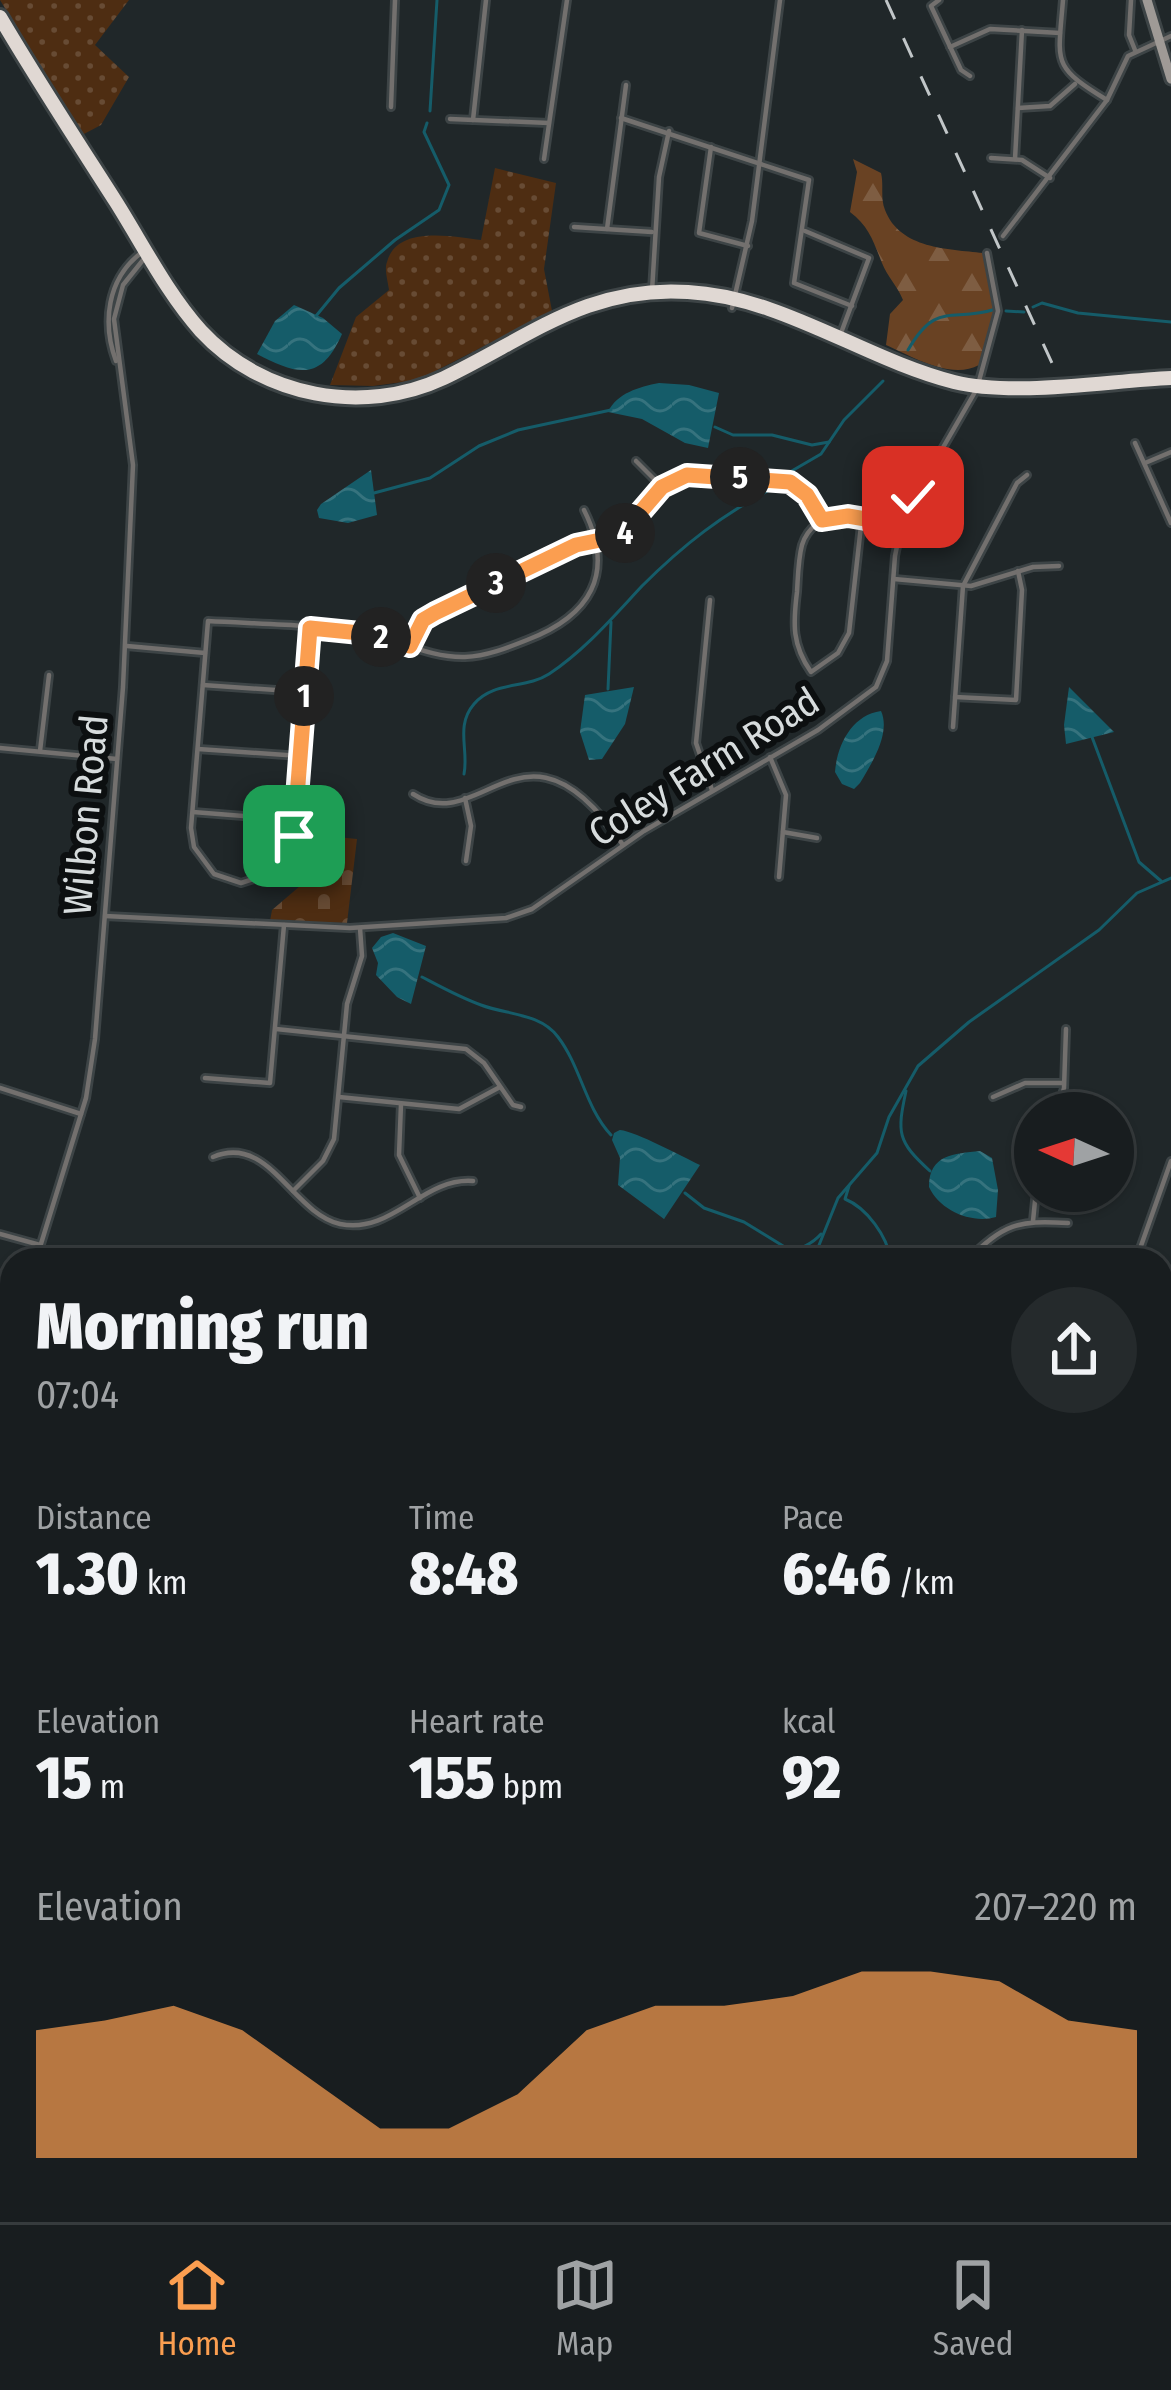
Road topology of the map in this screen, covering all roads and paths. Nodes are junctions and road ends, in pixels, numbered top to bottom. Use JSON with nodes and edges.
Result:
{"nodes":[{"id":1,"x":395,"y":0,"type":"edge"},
{"id":2,"x":486,"y":0,"type":"edge"},
{"id":3,"x":567,"y":0,"type":"edge"},
{"id":4,"x":780,"y":0,"type":"edge"},
{"id":5,"x":940,"y":0,"type":"edge"},
{"id":6,"x":1063,"y":0,"type":"edge"},
{"id":7,"x":1131,"y":0,"type":"edge"},
{"id":8,"x":1147,"y":0,"type":"edge"},
{"id":9,"x":0,"y":17,"type":"edge"},
{"id":10,"x":1022,"y":30,"type":"junction"},
{"id":11,"x":1060,"y":33,"type":"junction"},
{"id":12,"x":0,"y":34,"type":"edge"},
{"id":13,"x":1171,"y":36,"type":"edge"},
{"id":14,"x":1158,"y":41,"type":"junction"},
{"id":15,"x":950,"y":47,"type":"junction"},
{"id":16,"x":1135,"y":50,"type":"junction"},
{"id":17,"x":970,"y":76,"type":"dead end"},
{"id":18,"x":1171,"y":79,"type":"edge"},
{"id":19,"x":1077,"y":82,"type":"junction"},
{"id":20,"x":626,"y":86,"type":"dead end"},
{"id":21,"x":1107,"y":100,"type":"junction"},
{"id":22,"x":391,"y":107,"type":"dead end"},
{"id":23,"x":1018,"y":108,"type":"junction"},
{"id":24,"x":450,"y":118,"type":"dead end"},
{"id":25,"x":621,"y":118,"type":"junction"},
{"id":26,"x":473,"y":120,"type":"junction"},
{"id":27,"x":549,"y":123,"type":"junction"},
{"id":28,"x":669,"y":131,"type":"junction"},
{"id":29,"x":711,"y":146,"type":"junction"},
{"id":30,"x":991,"y":158,"type":"dead end"},
{"id":31,"x":544,"y":159,"type":"dead end"},
{"id":32,"x":1015,"y":159,"type":"junction"},
{"id":33,"x":760,"y":162,"type":"junction"},
{"id":34,"x":1050,"y":178,"type":"junction"},
{"id":35,"x":574,"y":227,"type":"dead end"},
{"id":36,"x":607,"y":229,"type":"junction"},
{"id":37,"x":804,"y":231,"type":"junction"},
{"id":38,"x":654,"y":232,"type":"junction"},
{"id":39,"x":1003,"y":236,"type":"dead end"},
{"id":40,"x":748,"y":246,"type":"junction"},
{"id":41,"x":987,"y":253,"type":"dead end"},
{"id":42,"x":144,"y":255,"type":"junction"},
{"id":43,"x":652,"y":291,"type":"junction"},
{"id":44,"x":733,"y":303,"type":"junction"},
{"id":45,"x":852,"y":306,"type":"junction"},
{"id":46,"x":839,"y":339,"type":"junction"},
{"id":47,"x":1171,"y":382,"type":"edge"},
{"id":48,"x":975,"y":391,"type":"junction"},
{"id":49,"x":1135,"y":443,"type":"dead end"},
{"id":50,"x":1171,"y":452,"type":"edge"},
{"id":51,"x":636,"y":461,"type":"dead end"},
{"id":52,"x":1144,"y":463,"type":"junction"},
{"id":53,"x":1027,"y":475,"type":"dead end"},
{"id":54,"x":662,"y":487,"type":"junction"},
{"id":55,"x":584,"y":510,"type":"dead end"},
{"id":56,"x":862,"y":517,"type":"junction"},
{"id":57,"x":822,"y":520,"type":"junction"},
{"id":58,"x":1171,"y":523,"type":"edge"},
{"id":59,"x":901,"y":525,"type":"junction"},
{"id":60,"x":597,"y":543,"type":"junction"},
{"id":61,"x":1059,"y":566,"type":"dead end"},
{"id":62,"x":1018,"y":571,"type":"junction"},
{"id":63,"x":893,"y":578,"type":"junction"},
{"id":64,"x":963,"y":586,"type":"junction"},
{"id":65,"x":710,"y":600,"type":"dead end"},
{"id":66,"x":310,"y":628,"type":"junction"},
{"id":67,"x":124,"y":646,"type":"junction"},
{"id":68,"x":410,"y":646,"type":"junction"},
{"id":69,"x":206,"y":653,"type":"junction"},
{"id":70,"x":49,"y":675,"type":"dead end"},
{"id":71,"x":202,"y":685,"type":"junction"},
{"id":72,"x":304,"y":692,"type":"junction"},
{"id":73,"x":955,"y":697,"type":"junction"},
{"id":74,"x":953,"y":727,"type":"dead end"},
{"id":75,"x":0,"y":748,"type":"edge"},
{"id":76,"x":198,"y":748,"type":"junction"},
{"id":77,"x":40,"y":752,"type":"junction"},
{"id":78,"x":300,"y":756,"type":"junction"},
{"id":79,"x":770,"y":757,"type":"junction"},
{"id":80,"x":118,"y":759,"type":"junction"},
{"id":81,"x":712,"y":790,"type":"junction"},
{"id":82,"x":413,"y":794,"type":"dead end"},
{"id":83,"x":465,"y":798,"type":"junction"},
{"id":84,"x":193,"y":812,"type":"junction"},
{"id":85,"x":295,"y":820,"type":"junction"},
{"id":86,"x":783,"y":832,"type":"junction"},
{"id":87,"x":817,"y":838,"type":"dead end"},
{"id":88,"x":623,"y":845,"type":"junction"},
{"id":89,"x":466,"y":861,"type":"dead end"},
{"id":90,"x":779,"y":877,"type":"dead end"},
{"id":91,"x":105,"y":916,"type":"junction"},
{"id":92,"x":284,"y":925,"type":"junction"},
{"id":93,"x":360,"y":928,"type":"junction"},
{"id":94,"x":276,"y":1029,"type":"junction"},
{"id":95,"x":1066,"y":1029,"type":"dead end"},
{"id":96,"x":344,"y":1035,"type":"junction"},
{"id":97,"x":206,"y":1078,"type":"dead end"},
{"id":98,"x":1064,"y":1083,"type":"junction"},
{"id":99,"x":501,"y":1086,"type":"junction"},
{"id":100,"x":0,"y":1088,"type":"edge"},
{"id":101,"x":1062,"y":1092,"type":"edge"},
{"id":102,"x":339,"y":1097,"type":"junction"},
{"id":103,"x":993,"y":1097,"type":"dead end"},
{"id":104,"x":400,"y":1103,"type":"junction"},
{"id":105,"x":521,"y":1107,"type":"dead end"},
{"id":106,"x":81,"y":1114,"type":"junction"},
{"id":107,"x":213,"y":1157,"type":"dead end"},
{"id":108,"x":1171,"y":1161,"type":"edge"},
{"id":109,"x":473,"y":1181,"type":"dead end"},
{"id":110,"x":293,"y":1191,"type":"junction"},
{"id":111,"x":420,"y":1198,"type":"junction"},
{"id":112,"x":1034,"y":1212,"type":"edge"},
{"id":113,"x":1033,"y":1221,"type":"junction"},
{"id":114,"x":1068,"y":1223,"type":"dead end"},
{"id":115,"x":0,"y":1234,"type":"edge"},
{"id":116,"x":40,"y":1245,"type":"junction"},
{"id":117,"x":39,"y":1248,"type":"edge"},
{"id":118,"x":981,"y":1248,"type":"edge"},
{"id":119,"x":1140,"y":1248,"type":"edge"}],
"edges":[{"from":1,"to":22,"type":"street"},
{"from":2,"to":26,"type":"street"},
{"from":3,"to":27,"type":"street"},
{"from":4,"to":33,"type":"street"},
{"from":5,"to":15,"type":"street"},
{"from":6,"to":11,"type":"street"},
{"from":7,"to":16,"type":"street"},
{"from":8,"to":14,"type":"main road"},
{"from":9,"to":42,"type":"highway"},
{"from":10,"to":11,"type":"street"},
{"from":10,"to":15,"type":"street"},
{"from":10,"to":23,"type":"street"},
{"from":11,"to":19,"type":"street"},
{"from":12,"to":42,"type":"highway"},
{"from":13,"to":14,"type":"street"},
{"from":14,"to":16,"type":"street"},
{"from":14,"to":18,"type":"main road"},
{"from":15,"to":17,"type":"street"},
{"from":16,"to":21,"type":"street"},
{"from":19,"to":21,"type":"street"},
{"from":19,"to":23,"type":"street"},
{"from":20,"to":25,"type":"street"},
{"from":21,"to":34,"type":"street"},
{"from":23,"to":32,"type":"street"},
{"from":24,"to":26,"type":"street"},
{"from":25,"to":28,"type":"street"},
{"from":25,"to":36,"type":"street"},
{"from":26,"to":27,"type":"street"},
{"from":27,"to":31,"type":"street"},
{"from":28,"to":29,"type":"street"},
{"from":28,"to":38,"type":"street"},
{"from":29,"to":33,"type":"street"},
{"from":29,"to":40,"type":"street"},
{"from":30,"to":32,"type":"street"},
{"from":32,"to":34,"type":"street"},
{"from":33,"to":37,"type":"street"},
{"from":33,"to":40,"type":"street"},
{"from":34,"to":39,"type":"street"},
{"from":35,"to":36,"type":"street"},
{"from":36,"to":38,"type":"street"},
{"from":37,"to":45,"type":"street"},
{"from":37,"to":45,"type":"street"},
{"from":38,"to":43,"type":"street"},
{"from":40,"to":44,"type":"street"},
{"from":41,"to":48,"type":"street","name":"Coley Farm Road"},
{"from":42,"to":43,"type":"highway"},
{"from":42,"to":44,"type":"highway"},
{"from":42,"to":67,"type":"street","name":"Wilbon Road"},
{"from":43,"to":44,"type":"highway"},
{"from":44,"to":46,"type":"highway"},
{"from":44,"to":48,"type":"highway"},
{"from":45,"to":46,"type":"street"},
{"from":46,"to":48,"type":"highway"},
{"from":47,"to":48,"type":"highway"},
{"from":48,"to":59,"type":"street","name":"Coley Farm Road"},
{"from":49,"to":52,"type":"street"},
{"from":50,"to":52,"type":"street"},
{"from":51,"to":54,"type":"street"},
{"from":52,"to":58,"type":"street"},
{"from":53,"to":64,"type":"street"},
{"from":54,"to":57,"type":"street"},
{"from":54,"to":60,"type":"street"},
{"from":55,"to":60,"type":"street"},
{"from":56,"to":57,"type":"street"},
{"from":56,"to":57,"type":"street"},
{"from":56,"to":59,"type":"street"},
{"from":59,"to":63,"type":"street","name":"Coley Farm Road"},
{"from":60,"to":68,"type":"street"},
{"from":60,"to":68,"type":"street"},
{"from":61,"to":62,"type":"street"},
{"from":62,"to":64,"type":"street"},
{"from":62,"to":73,"type":"street"},
{"from":63,"to":64,"type":"street"},
{"from":63,"to":79,"type":"street","name":"Coley Farm Road"},
{"from":64,"to":73,"type":"street"},
{"from":65,"to":81,"type":"street"},
{"from":66,"to":68,"type":"street"},
{"from":66,"to":69,"type":"street"},
{"from":66,"to":72,"type":"street"},
{"from":67,"to":69,"type":"street"},
{"from":67,"to":80,"type":"street","name":"Wilbon Road"},
{"from":69,"to":71,"type":"street"},
{"from":70,"to":77,"type":"street"},
{"from":71,"to":72,"type":"street"},
{"from":71,"to":76,"type":"street"},
{"from":72,"to":78,"type":"street"},
{"from":73,"to":74,"type":"street"},
{"from":75,"to":77,"type":"street"},
{"from":76,"to":78,"type":"street"},
{"from":76,"to":84,"type":"street"},
{"from":77,"to":80,"type":"street"},
{"from":78,"to":85,"type":"street"},
{"from":79,"to":81,"type":"street","name":"Coley Farm Road"},
{"from":79,"to":86,"type":"street"},
{"from":80,"to":91,"type":"street","name":"Wilbon Road"},
{"from":81,"to":88,"type":"street","name":"Coley Farm Road"},
{"from":82,"to":83,"type":"street"},
{"from":83,"to":88,"type":"street"},
{"from":83,"to":89,"type":"street"},
{"from":84,"to":85,"type":"street"},
{"from":84,"to":85,"type":"street"},
{"from":86,"to":87,"type":"street"},
{"from":86,"to":90,"type":"street"},
{"from":88,"to":93,"type":"street","name":"Coley Farm Road"},
{"from":91,"to":92,"type":"street","name":"Coley Farm Road"},
{"from":91,"to":106,"type":"street","name":"Wilbon Road"},
{"from":92,"to":93,"type":"street","name":"Coley Farm Road"},
{"from":92,"to":94,"type":"street"},
{"from":93,"to":96,"type":"street"},
{"from":94,"to":96,"type":"street"},
{"from":94,"to":97,"type":"street"},
{"from":95,"to":98,"type":"street"},
{"from":96,"to":99,"type":"street"},
{"from":96,"to":102,"type":"street"},
{"from":98,"to":101,"type":"street"},
{"from":98,"to":103,"type":"street"},
{"from":99,"to":104,"type":"street"},
{"from":99,"to":105,"type":"street"},
{"from":100,"to":106,"type":"street"},
{"from":102,"to":104,"type":"street"},
{"from":102,"to":110,"type":"street"},
{"from":104,"to":111,"type":"street"},
{"from":106,"to":116,"type":"street","name":"Wilbon Road"},
{"from":107,"to":110,"type":"street"},
{"from":108,"to":119,"type":"street"},
{"from":109,"to":111,"type":"street"},
{"from":110,"to":111,"type":"street"},
{"from":112,"to":113,"type":"street"},
{"from":113,"to":114,"type":"street"},
{"from":113,"to":118,"type":"street"},
{"from":115,"to":116,"type":"street"},
{"from":116,"to":117,"type":"street","name":"Wilbon Road"}]}
